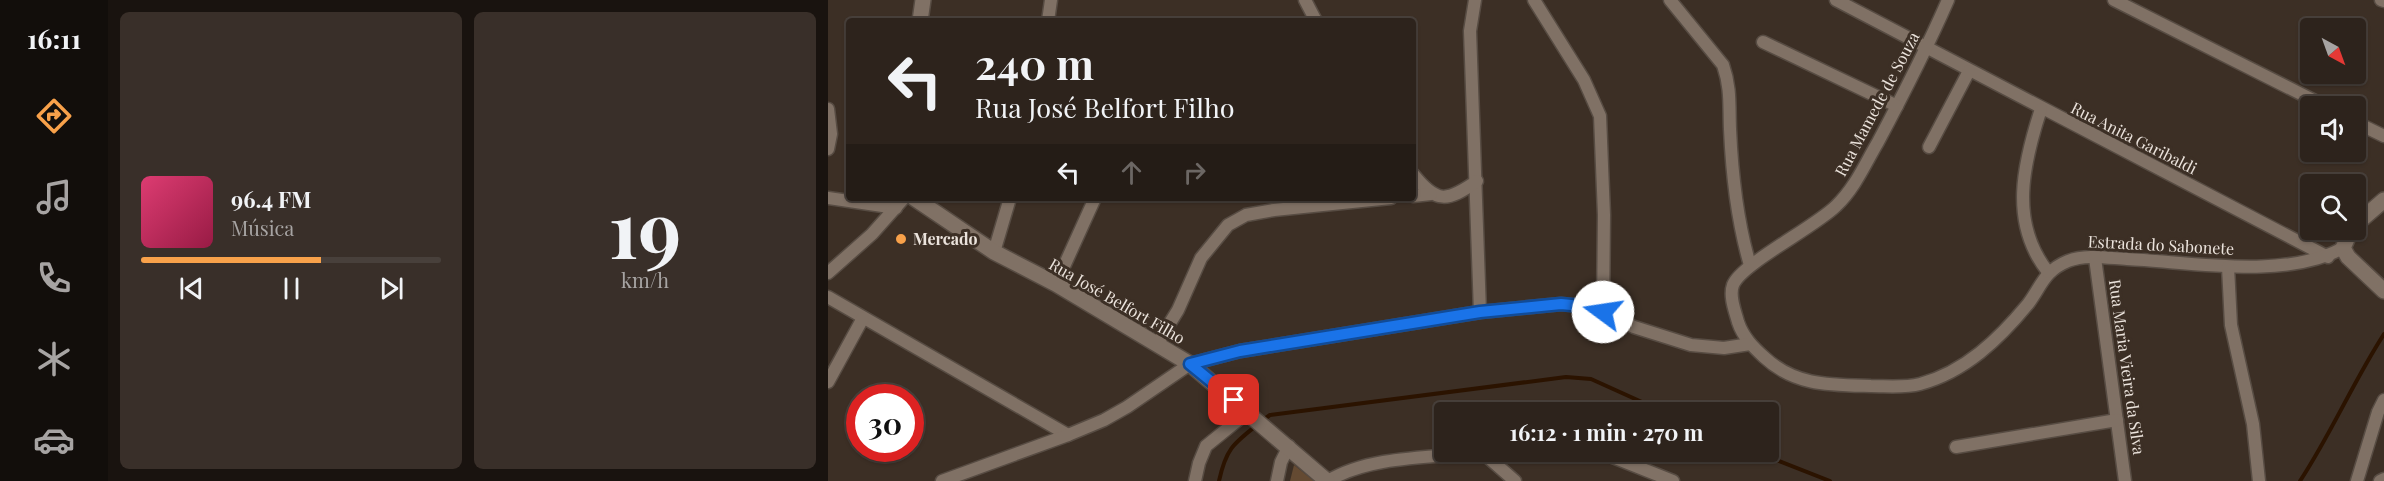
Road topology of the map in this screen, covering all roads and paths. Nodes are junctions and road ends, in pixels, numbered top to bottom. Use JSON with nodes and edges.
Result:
{"nodes":[{"id":1,"x":923,"y":0,"type":"edge"},
{"id":2,"x":1051,"y":0,"type":"edge"},
{"id":3,"x":1305,"y":0,"type":"edge"},
{"id":4,"x":1475,"y":0,"type":"edge"},
{"id":5,"x":1534,"y":0,"type":"edge"},
{"id":6,"x":1670,"y":0,"type":"edge"},
{"id":7,"x":1836,"y":0,"type":"edge"},
{"id":8,"x":1948,"y":0,"type":"edge"},
{"id":9,"x":2114,"y":0,"type":"edge"},
{"id":10,"x":920,"y":18,"type":"edge"},
{"id":11,"x":1048,"y":18,"type":"edge"},
{"id":12,"x":1314,"y":18,"type":"edge"},
{"id":13,"x":1763,"y":42,"type":"dead end"},
{"id":14,"x":1926,"y":49,"type":"junction"},
{"id":15,"x":1969,"y":71,"type":"junction"},
{"id":16,"x":2305,"y":96,"type":"edge"},
{"id":17,"x":1897,"y":106,"type":"junction"},
{"id":18,"x":828,"y":109,"type":"edge"},
{"id":19,"x":2041,"y":109,"type":"junction"},
{"id":20,"x":2366,"y":127,"type":"edge"},
{"id":21,"x":2384,"y":136,"type":"edge"},
{"id":22,"x":1929,"y":147,"type":"dead end"},
{"id":23,"x":828,"y":149,"type":"edge"},
{"id":24,"x":1416,"y":177,"type":"edge"},
{"id":25,"x":1477,"y":181,"type":"junction"},
{"id":26,"x":1431,"y":194,"type":"junction"},
{"id":27,"x":1416,"y":196,"type":"edge"},
{"id":28,"x":828,"y":198,"type":"edge"},
{"id":29,"x":846,"y":199,"type":"edge"},
{"id":30,"x":2384,"y":200,"type":"edge"},
{"id":31,"x":871,"y":201,"type":"edge"},
{"id":32,"x":918,"y":201,"type":"edge"},
{"id":33,"x":1009,"y":201,"type":"edge"},
{"id":34,"x":1094,"y":201,"type":"edge"},
{"id":35,"x":1362,"y":201,"type":"edge"},
{"id":36,"x":900,"y":203,"type":"edge"},
{"id":37,"x":2366,"y":216,"type":"edge"},
{"id":38,"x":2349,"y":240,"type":"edge"},
{"id":39,"x":994,"y":252,"type":"junction"},
{"id":40,"x":2345,"y":253,"type":"junction"},
{"id":41,"x":2328,"y":257,"type":"junction"},
{"id":42,"x":2095,"y":258,"type":"junction"},
{"id":43,"x":1750,"y":265,"type":"junction"},
{"id":44,"x":2228,"y":267,"type":"junction"},
{"id":45,"x":2048,"y":272,"type":"junction"},
{"id":46,"x":828,"y":273,"type":"edge"},
{"id":47,"x":1056,"y":284,"type":"junction"},
{"id":48,"x":2384,"y":291,"type":"edge"},
{"id":49,"x":828,"y":297,"type":"edge"},
{"id":50,"x":1480,"y":312,"type":"junction"},
{"id":51,"x":1603,"y":312,"type":"junction"},
{"id":52,"x":863,"y":318,"type":"junction"},
{"id":53,"x":1157,"y":344,"type":"junction"},
{"id":54,"x":1750,"y":344,"type":"junction"},
{"id":55,"x":1190,"y":364,"type":"junction"},
{"id":56,"x":828,"y":382,"type":"edge"},
{"id":57,"x":2384,"y":400,"type":"edge"},
{"id":58,"x":1248,"y":412,"type":"junction"},
{"id":59,"x":2117,"y":420,"type":"junction"},
{"id":60,"x":1068,"y":435,"type":"junction"},
{"id":61,"x":1289,"y":446,"type":"junction"},
{"id":62,"x":1956,"y":447,"type":"dead end"},
{"id":63,"x":1434,"y":458,"type":"edge"},
{"id":64,"x":1494,"y":462,"type":"edge"},
{"id":65,"x":1625,"y":462,"type":"edge"},
{"id":66,"x":942,"y":481,"type":"edge"},
{"id":67,"x":1195,"y":481,"type":"edge"},
{"id":68,"x":1277,"y":481,"type":"edge"},
{"id":69,"x":1328,"y":481,"type":"edge"},
{"id":70,"x":1515,"y":481,"type":"edge"},
{"id":71,"x":1673,"y":481,"type":"edge"},
{"id":72,"x":2125,"y":481,"type":"edge"},
{"id":73,"x":2259,"y":481,"type":"edge"},
{"id":74,"x":2357,"y":481,"type":"edge"}],
"edges":[{"from":1,"to":10,"type":"street"},
{"from":2,"to":11,"type":"street"},
{"from":3,"to":12,"type":"street"},
{"from":4,"to":25,"type":"street"},
{"from":5,"to":51,"type":"street"},
{"from":6,"to":43,"type":"street"},
{"from":7,"to":14,"type":"street","name":"Rua Anita Garibaldi"},
{"from":8,"to":14,"type":"street","name":"Rua Mamede de Souza"},
{"from":9,"to":16,"type":"street"},
{"from":13,"to":17,"type":"street"},
{"from":14,"to":15,"type":"street","name":"Rua Anita Garibaldi"},
{"from":14,"to":17,"type":"street","name":"Rua Mamede de Souza"},
{"from":15,"to":19,"type":"street","name":"Rua Anita Garibaldi"},
{"from":15,"to":22,"type":"street"},
{"from":17,"to":43,"type":"street","name":"Rua Mamede de Souza"},
{"from":18,"to":23,"type":"street"},
{"from":19,"to":41,"type":"street","name":"Rua Anita Garibaldi"},
{"from":19,"to":45,"type":"street"},
{"from":20,"to":21,"type":"street"},
{"from":24,"to":26,"type":"street"},
{"from":25,"to":26,"type":"street"},
{"from":25,"to":50,"type":"street"},
{"from":26,"to":27,"type":"street"},
{"from":28,"to":29,"type":"street"},
{"from":30,"to":37,"type":"street"},
{"from":31,"to":36,"type":"street"},
{"from":32,"to":39,"type":"street","name":"Rua José Belfort Filho"},
{"from":33,"to":39,"type":"street"},
{"from":34,"to":47,"type":"street"},
{"from":35,"to":53,"type":"street"},
{"from":36,"to":46,"type":"street"},
{"from":38,"to":40,"type":"street"},
{"from":39,"to":47,"type":"street","name":"Rua José Belfort Filho"},
{"from":40,"to":41,"type":"street","name":"Estrada do Sabonete"},
{"from":40,"to":48,"type":"street"},
{"from":41,"to":44,"type":"street","name":"Estrada do Sabonete"},
{"from":42,"to":44,"type":"street","name":"Estrada do Sabonete"},
{"from":42,"to":45,"type":"street","name":"Estrada do Sabonete"},
{"from":42,"to":59,"type":"street","name":"Rua Maria Vieira da Silva"},
{"from":43,"to":54,"type":"street","name":"Rua Mamede de Souza"},
{"from":44,"to":73,"type":"street"},
{"from":45,"to":54,"type":"street"},
{"from":47,"to":53,"type":"street","name":"Rua José Belfort Filho"},
{"from":49,"to":52,"type":"street"},
{"from":50,"to":51,"type":"street"},
{"from":50,"to":55,"type":"street"},
{"from":51,"to":54,"type":"street"},
{"from":52,"to":56,"type":"street"},
{"from":52,"to":60,"type":"street"},
{"from":53,"to":55,"type":"street","name":"Rua José Belfort Filho"},
{"from":55,"to":58,"type":"street","name":"Rua José Belfort Filho"},
{"from":55,"to":60,"type":"street"},
{"from":57,"to":74,"type":"street"},
{"from":58,"to":61,"type":"street","name":"Rua José Belfort Filho"},
{"from":58,"to":67,"type":"street"},
{"from":59,"to":62,"type":"street"},
{"from":59,"to":72,"type":"street","name":"Rua Maria Vieira da Silva"},
{"from":60,"to":66,"type":"street"},
{"from":61,"to":68,"type":"street"},
{"from":61,"to":69,"type":"street","name":"Rua José Belfort Filho"},
{"from":63,"to":69,"type":"street"},
{"from":64,"to":70,"type":"street"},
{"from":65,"to":71,"type":"street"}]}
